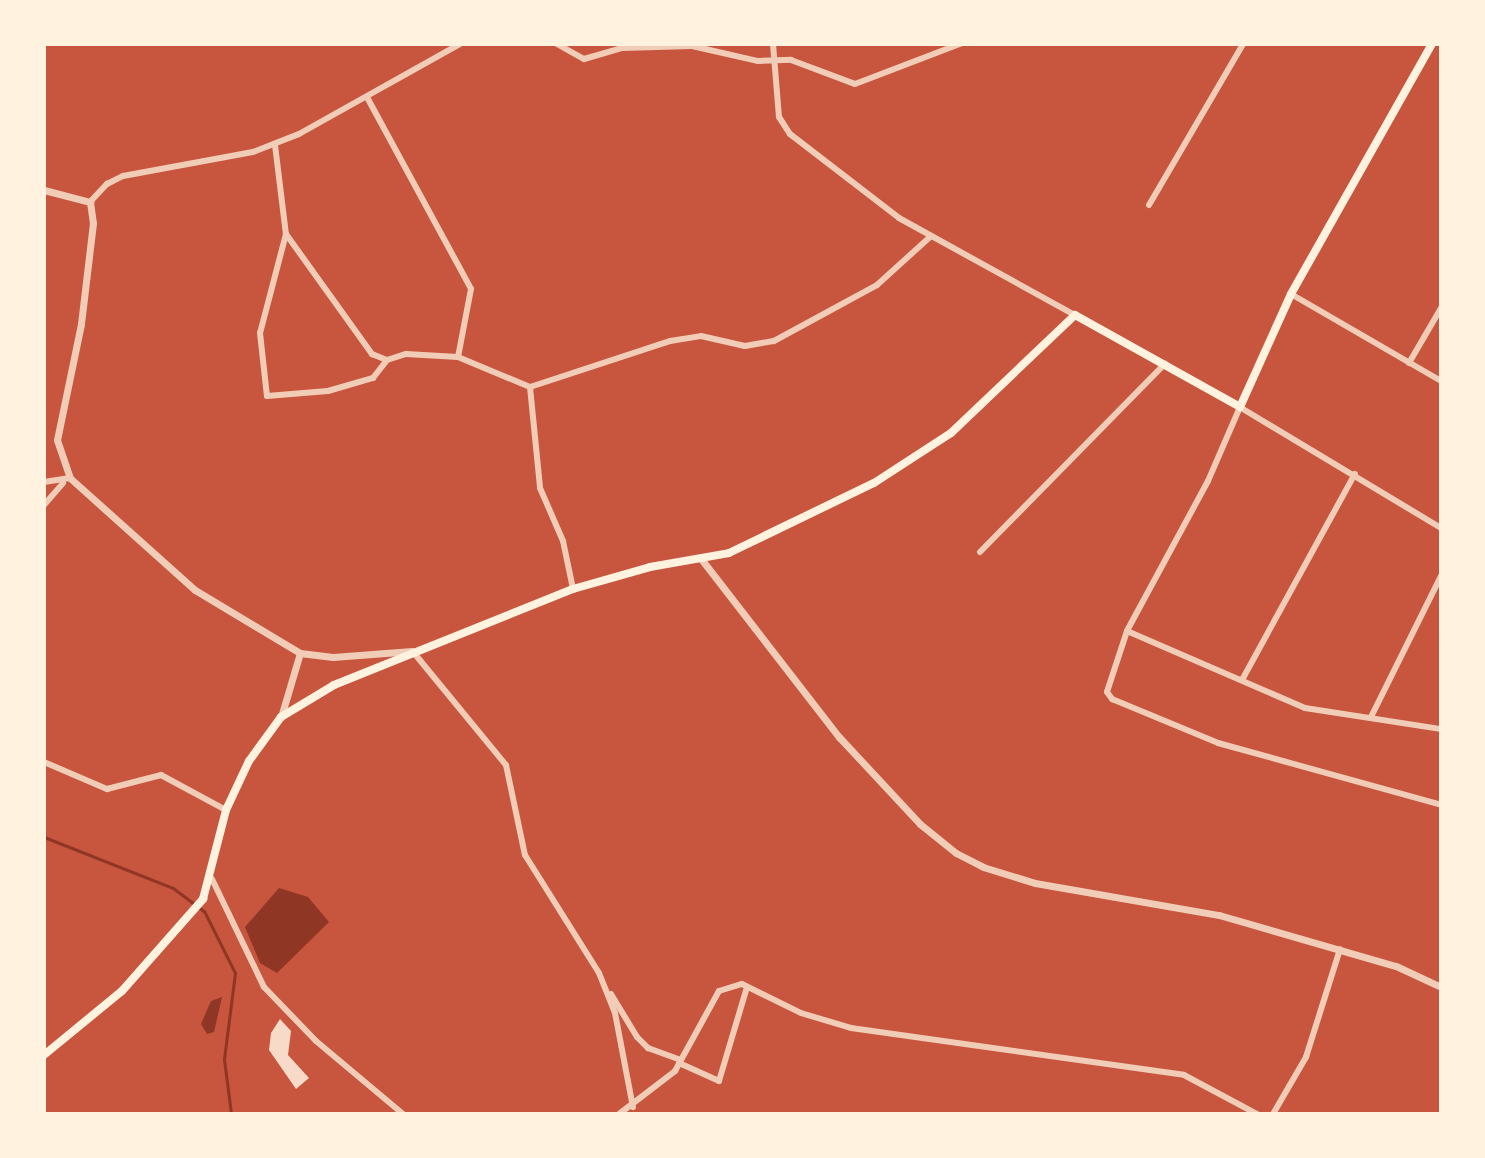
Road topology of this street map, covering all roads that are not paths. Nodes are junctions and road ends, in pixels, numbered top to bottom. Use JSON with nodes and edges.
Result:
{"nodes":[{"id":1,"x":460,"y":44,"type":"edge"},
{"id":2,"x":557,"y":44,"type":"edge"},
{"id":3,"x":773,"y":44,"type":"edge"},
{"id":4,"x":960,"y":44,"type":"edge"},
{"id":5,"x":1243,"y":44,"type":"edge"},
{"id":6,"x":1432,"y":44,"type":"edge"},
{"id":7,"x":608,"y":48,"type":"edge"},
{"id":8,"x":775,"y":60,"type":"junction"},
{"id":9,"x":368,"y":99,"type":"junction"},
{"id":10,"x":275,"y":145,"type":"junction"},
{"id":11,"x":44,"y":190,"type":"edge"},
{"id":12,"x":90,"y":202,"type":"junction"},
{"id":13,"x":1149,"y":205,"type":"dead end"},
{"id":14,"x":286,"y":234,"type":"junction"},
{"id":15,"x":931,"y":236,"type":"junction"},
{"id":16,"x":1291,"y":294,"type":"junction"},
{"id":17,"x":1441,"y":308,"type":"edge"},
{"id":18,"x":1075,"y":315,"type":"junction"},
{"id":19,"x":458,"y":357,"type":"junction"},
{"id":20,"x":387,"y":360,"type":"junction"},
{"id":21,"x":1409,"y":363,"type":"junction"},
{"id":22,"x":1165,"y":364,"type":"junction"},
{"id":23,"x":1441,"y":381,"type":"edge"},
{"id":24,"x":530,"y":387,"type":"junction"},
{"id":25,"x":1240,"y":407,"type":"junction"},
{"id":26,"x":1355,"y":474,"type":"junction"},
{"id":27,"x":66,"y":480,"type":"junction"},
{"id":28,"x":44,"y":482,"type":"edge"},
{"id":29,"x":44,"y":505,"type":"edge"},
{"id":30,"x":1441,"y":528,"type":"edge"},
{"id":31,"x":980,"y":552,"type":"dead end"},
{"id":32,"x":702,"y":560,"type":"junction"},
{"id":33,"x":1441,"y":576,"type":"edge"},
{"id":34,"x":573,"y":589,"type":"junction"},
{"id":35,"x":1127,"y":631,"type":"junction"},
{"id":36,"x":412,"y":651,"type":"junction"},
{"id":37,"x":300,"y":653,"type":"junction"},
{"id":38,"x":1242,"y":680,"type":"junction"},
{"id":39,"x":281,"y":717,"type":"junction"},
{"id":40,"x":1371,"y":717,"type":"junction"},
{"id":41,"x":1441,"y":729,"type":"edge"},
{"id":42,"x":44,"y":762,"type":"edge"},
{"id":43,"x":1441,"y":805,"type":"edge"},
{"id":44,"x":226,"y":810,"type":"junction"},
{"id":45,"x":212,"y":879,"type":"junction"},
{"id":46,"x":1340,"y":949,"type":"junction"},
{"id":47,"x":599,"y":973,"type":"junction"},
{"id":48,"x":747,"y":987,"type":"junction"},
{"id":49,"x":1441,"y":987,"type":"edge"},
{"id":50,"x":44,"y":1055,"type":"edge"},
{"id":51,"x":680,"y":1062,"type":"junction"},
{"id":52,"x":633,"y":1107,"type":"junction"},
{"id":53,"x":403,"y":1114,"type":"edge"},
{"id":54,"x":619,"y":1114,"type":"edge"},
{"id":55,"x":1257,"y":1114,"type":"edge"},
{"id":56,"x":1273,"y":1114,"type":"edge"}],
"edges":[{"from":1,"to":9,"type":"street"},
{"from":2,"to":7,"type":"street"},
{"from":3,"to":8,"type":"street"},
{"from":4,"to":8,"type":"street"},
{"from":5,"to":13,"type":"street"},
{"from":6,"to":16,"type":"main road"},
{"from":7,"to":8,"type":"street"},
{"from":8,"to":15,"type":"street"},
{"from":9,"to":10,"type":"street"},
{"from":9,"to":19,"type":"street"},
{"from":10,"to":12,"type":"street"},
{"from":10,"to":14,"type":"street"},
{"from":11,"to":12,"type":"street"},
{"from":12,"to":27,"type":"street"},
{"from":14,"to":20,"type":"street"},
{"from":14,"to":20,"type":"street"},
{"from":15,"to":18,"type":"street"},
{"from":15,"to":24,"type":"street"},
{"from":16,"to":21,"type":"street"},
{"from":16,"to":25,"type":"main road"},
{"from":17,"to":21,"type":"street"},
{"from":18,"to":22,"type":"main road"},
{"from":18,"to":32,"type":"main road"},
{"from":19,"to":20,"type":"street"},
{"from":19,"to":24,"type":"street"},
{"from":21,"to":23,"type":"street"},
{"from":22,"to":25,"type":"main road"},
{"from":22,"to":31,"type":"street"},
{"from":24,"to":34,"type":"street"},
{"from":25,"to":26,"type":"street"},
{"from":25,"to":35,"type":"street"},
{"from":26,"to":30,"type":"street"},
{"from":26,"to":38,"type":"street"},
{"from":27,"to":28,"type":"street"},
{"from":27,"to":29,"type":"street"},
{"from":27,"to":37,"type":"street"},
{"from":32,"to":34,"type":"main road"},
{"from":32,"to":46,"type":"street"},
{"from":33,"to":40,"type":"street"},
{"from":34,"to":36,"type":"main road"},
{"from":35,"to":38,"type":"street"},
{"from":35,"to":43,"type":"street"},
{"from":36,"to":37,"type":"street"},
{"from":36,"to":39,"type":"main road"},
{"from":36,"to":47,"type":"street"},
{"from":37,"to":39,"type":"street"},
{"from":38,"to":40,"type":"street"},
{"from":39,"to":44,"type":"main road"},
{"from":40,"to":41,"type":"street"},
{"from":42,"to":44,"type":"street"},
{"from":44,"to":45,"type":"main road"},
{"from":45,"to":50,"type":"main road"},
{"from":45,"to":53,"type":"street"},
{"from":46,"to":49,"type":"street"},
{"from":46,"to":56,"type":"street"},
{"from":47,"to":51,"type":"street"},
{"from":47,"to":52,"type":"street"},
{"from":48,"to":51,"type":"street"},
{"from":48,"to":51,"type":"street"},
{"from":48,"to":55,"type":"street"},
{"from":51,"to":52,"type":"street"},
{"from":52,"to":54,"type":"street"}]}
